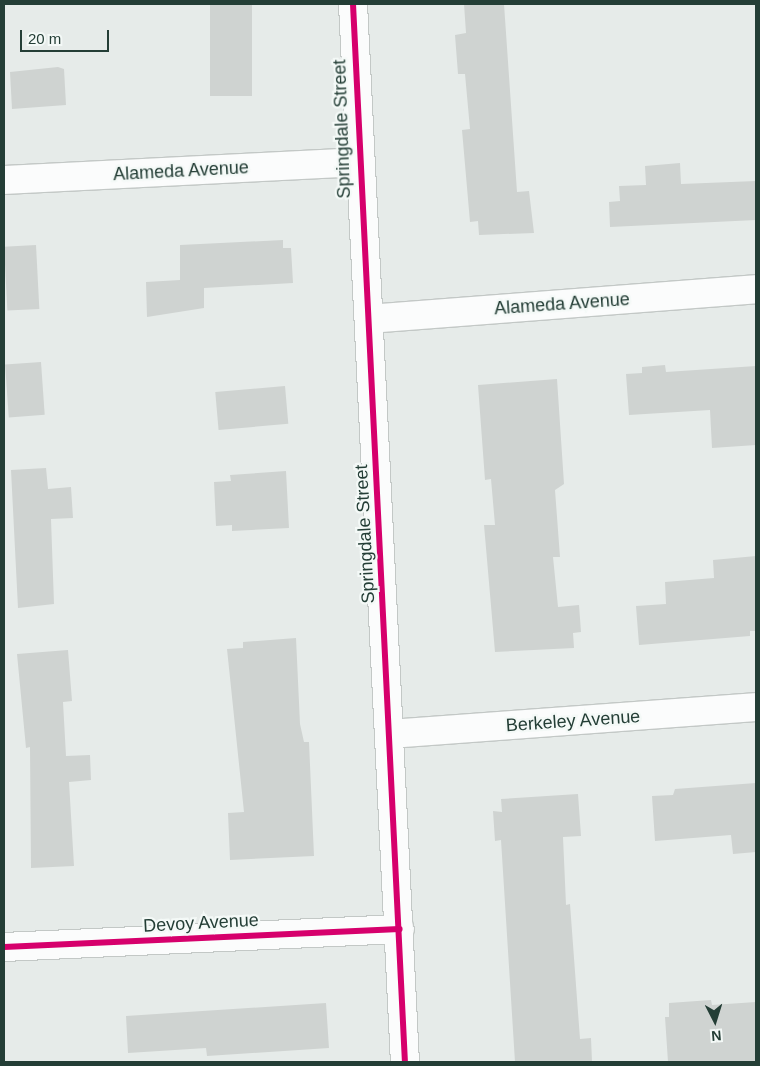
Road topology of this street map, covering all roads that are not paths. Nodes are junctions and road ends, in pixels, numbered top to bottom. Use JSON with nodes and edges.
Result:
{"nodes":[{"id":1,"x":353,"y":4,"type":"edge"},
{"id":2,"x":357,"y":162,"type":"junction"},
{"id":3,"x":4,"y":180,"type":"edge"},
{"id":4,"x":756,"y":289,"type":"edge"},
{"id":5,"x":369,"y":319,"type":"junction"},
{"id":6,"x":756,"y":707,"type":"edge"},
{"id":7,"x":390,"y":734,"type":"junction"},
{"id":8,"x":400,"y":929,"type":"junction"},
{"id":9,"x":4,"y":947,"type":"edge"},
{"id":10,"x":405,"y":1062,"type":"edge"}],
"edges":[{"from":1,"to":2,"type":"street","name":"Springdale Street"},
{"from":2,"to":3,"type":"street","name":"Alameda Avenue"},
{"from":2,"to":5,"type":"street","name":"Springdale Street"},
{"from":4,"to":5,"type":"street","name":"Alameda Avenue"},
{"from":5,"to":7,"type":"street","name":"Springdale Street"},
{"from":6,"to":7,"type":"street","name":"Berkeley Avenue"},
{"from":7,"to":8,"type":"street","name":"Springdale Street"},
{"from":8,"to":9,"type":"street","name":"Devoy Avenue"},
{"from":8,"to":10,"type":"street","name":"Springdale Street"}]}
